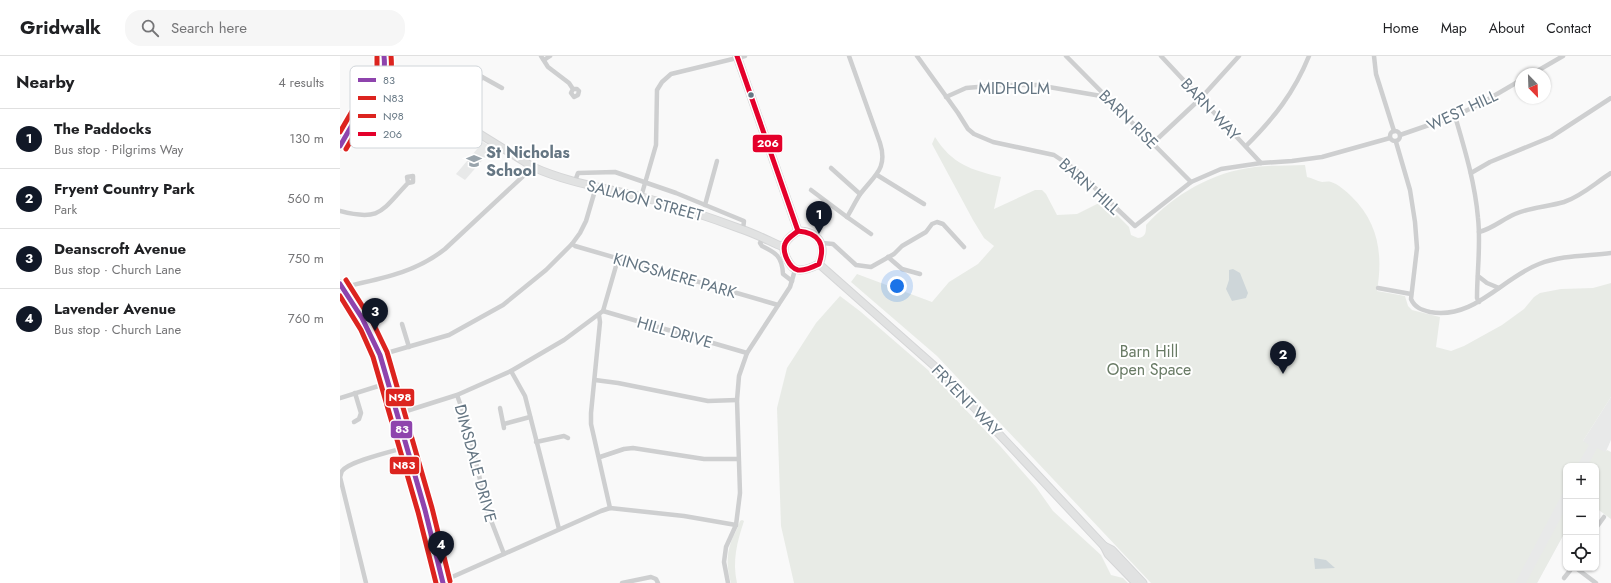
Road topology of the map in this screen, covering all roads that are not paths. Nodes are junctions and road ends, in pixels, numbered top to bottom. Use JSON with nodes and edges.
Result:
{"nodes":[{"id":1,"x":378,"y":56,"type":"edge"},
{"id":2,"x":384,"y":56,"type":"edge"},
{"id":3,"x":550,"y":56,"type":"edge"},
{"id":4,"x":849,"y":56,"type":"edge"},
{"id":5,"x":917,"y":56,"type":"edge"},
{"id":6,"x":1066,"y":56,"type":"edge"},
{"id":7,"x":1161,"y":56,"type":"edge"},
{"id":8,"x":1239,"y":56,"type":"edge"},
{"id":9,"x":1309,"y":56,"type":"edge"},
{"id":10,"x":1374,"y":56,"type":"edge"},
{"id":11,"x":1563,"y":56,"type":"edge"},
{"id":12,"x":740,"y":57,"type":"edge"},
{"id":13,"x":542,"y":58,"type":"edge"},
{"id":14,"x":380,"y":66,"type":"edge"},
{"id":15,"x":385,"y":66,"type":"edge"},
{"id":16,"x":1542,"y":68,"type":"edge"},
{"id":17,"x":482,"y":77,"type":"edge"},
{"id":18,"x":1515,"y":84,"type":"edge"},
{"id":19,"x":502,"y":88,"type":"dead end"},
{"id":20,"x":573,"y":89,"type":"dead end"},
{"id":21,"x":946,"y":97,"type":"junction"},
{"id":22,"x":1107,"y":97,"type":"junction"},
{"id":23,"x":1201,"y":98,"type":"junction"},
{"id":24,"x":1611,"y":98,"type":"edge"},
{"id":25,"x":1455,"y":116,"type":"junction"},
{"id":26,"x":350,"y":128,"type":"edge"},
{"id":27,"x":340,"y":129,"type":"edge"},
{"id":28,"x":1394,"y":131,"type":"junction"},
{"id":29,"x":347,"y":133,"type":"junction"},
{"id":30,"x":1400,"y":135,"type":"junction"},
{"id":31,"x":482,"y":136,"type":"edge"},
{"id":32,"x":1390,"y":138,"type":"junction"},
{"id":33,"x":1396,"y":142,"type":"junction"},
{"id":34,"x":1154,"y":143,"type":"junction"},
{"id":35,"x":340,"y":146,"type":"edge"},
{"id":36,"x":1246,"y":146,"type":"junction"},
{"id":37,"x":717,"y":161,"type":"dead end"},
{"id":38,"x":1261,"y":162,"type":"junction"},
{"id":39,"x":533,"y":167,"type":"junction"},
{"id":40,"x":831,"y":168,"type":"dead end"},
{"id":41,"x":1471,"y":172,"type":"junction"},
{"id":42,"x":1611,"y":173,"type":"edge"},
{"id":43,"x":877,"y":175,"type":"junction"},
{"id":44,"x":408,"y":182,"type":"dead end"},
{"id":45,"x":575,"y":182,"type":"junction"},
{"id":46,"x":644,"y":182,"type":"junction"},
{"id":47,"x":1191,"y":182,"type":"junction"},
{"id":48,"x":596,"y":187,"type":"junction"},
{"id":49,"x":811,"y":190,"type":"dead end"},
{"id":50,"x":860,"y":194,"type":"junction"},
{"id":51,"x":641,"y":197,"type":"junction"},
{"id":52,"x":924,"y":204,"type":"dead end"},
{"id":53,"x":705,"y":205,"type":"junction"},
{"id":54,"x":340,"y":210,"type":"edge"},
{"id":55,"x":847,"y":217,"type":"junction"},
{"id":56,"x":743,"y":229,"type":"junction"},
{"id":57,"x":798,"y":231,"type":"junction"},
{"id":58,"x":1479,"y":232,"type":"junction"},
{"id":59,"x":872,"y":234,"type":"dead end"},
{"id":60,"x":763,"y":238,"type":"junction"},
{"id":61,"x":822,"y":243,"type":"junction"},
{"id":62,"x":572,"y":244,"type":"junction"},
{"id":63,"x":783,"y":247,"type":"junction"},
{"id":64,"x":964,"y":247,"type":"dead end"},
{"id":65,"x":1611,"y":253,"type":"edge"},
{"id":66,"x":888,"y":257,"type":"junction"},
{"id":67,"x":618,"y":258,"type":"junction"},
{"id":68,"x":819,"y":264,"type":"junction"},
{"id":69,"x":795,"y":270,"type":"junction"},
{"id":70,"x":920,"y":274,"type":"dead end"},
{"id":71,"x":1478,"y":276,"type":"junction"},
{"id":72,"x":792,"y":281,"type":"junction"},
{"id":73,"x":342,"y":286,"type":"edge"},
{"id":74,"x":1378,"y":288,"type":"dead end"},
{"id":75,"x":1499,"y":288,"type":"junction"},
{"id":76,"x":1411,"y":296,"type":"junction"},
{"id":77,"x":1478,"y":302,"type":"junction"},
{"id":78,"x":778,"y":305,"type":"junction"},
{"id":79,"x":603,"y":311,"type":"junction"},
{"id":80,"x":599,"y":315,"type":"junction"},
{"id":81,"x":402,"y":324,"type":"dead end"},
{"id":82,"x":409,"y":347,"type":"junction"},
{"id":83,"x":747,"y":353,"type":"junction"},
{"id":84,"x":380,"y":355,"type":"junction"},
{"id":85,"x":511,"y":371,"type":"junction"},
{"id":86,"x":595,"y":380,"type":"junction"},
{"id":87,"x":388,"y":383,"type":"junction"},
{"id":88,"x":355,"y":393,"type":"junction"},
{"id":89,"x":458,"y":395,"type":"junction"},
{"id":90,"x":340,"y":398,"type":"edge"},
{"id":91,"x":737,"y":400,"type":"junction"},
{"id":92,"x":500,"y":408,"type":"dead end"},
{"id":93,"x":397,"y":414,"type":"junction"},
{"id":94,"x":530,"y":417,"type":"junction"},
{"id":95,"x":354,"y":422,"type":"dead end"},
{"id":96,"x":568,"y":438,"type":"dead end"},
{"id":97,"x":536,"y":442,"type":"junction"},
{"id":98,"x":407,"y":447,"type":"junction"},
{"id":99,"x":600,"y":457,"type":"junction"},
{"id":100,"x":738,"y":459,"type":"junction"},
{"id":101,"x":610,"y":508,"type":"junction"},
{"id":102,"x":1604,"y":517,"type":"dead end"},
{"id":103,"x":1599,"y":524,"type":"edge"},
{"id":104,"x":736,"y":525,"type":"junction"},
{"id":105,"x":559,"y":529,"type":"junction"},
{"id":106,"x":1104,"y":546,"type":"junction"},
{"id":107,"x":504,"y":554,"type":"junction"},
{"id":108,"x":1570,"y":571,"type":"edge"},
{"id":109,"x":1580,"y":571,"type":"edge"},
{"id":110,"x":1564,"y":578,"type":"dead end"},
{"id":111,"x":443,"y":582,"type":"edge"},
{"id":112,"x":366,"y":583,"type":"edge"},
{"id":113,"x":622,"y":583,"type":"edge"},
{"id":114,"x":658,"y":583,"type":"edge"},
{"id":115,"x":728,"y":583,"type":"edge"},
{"id":116,"x":1136,"y":583,"type":"edge"},
{"id":117,"x":1143,"y":583,"type":"edge"},
{"id":118,"x":1596,"y":583,"type":"edge"}],
"edges":[{"from":1,"to":14,"type":"main road"},
{"from":2,"to":15,"type":"main road"},
{"from":3,"to":13,"type":"street"},
{"from":4,"to":43,"type":"street"},
{"from":5,"to":21,"type":"street","name":"BARN HILL"},
{"from":6,"to":22,"type":"street","name":"BARN RISE"},
{"from":7,"to":23,"type":"street","name":"BARN WAY"},
{"from":8,"to":23,"type":"street"},
{"from":9,"to":36,"type":"street"},
{"from":10,"to":28,"type":"street"},
{"from":11,"to":16,"type":"street"},
{"from":12,"to":46,"type":"street"},
{"from":12,"to":57,"type":"main road"},
{"from":13,"to":20,"type":"street"},
{"from":17,"to":19,"type":"street"},
{"from":18,"to":25,"type":"street","name":"WEST HILL"},
{"from":21,"to":22,"type":"street","name":"MIDHOLM"},
{"from":21,"to":47,"type":"street","name":"BARN HILL"},
{"from":22,"to":34,"type":"street","name":"BARN RISE"},
{"from":23,"to":34,"type":"street"},
{"from":23,"to":36,"type":"street","name":"BARN WAY"},
{"from":24,"to":41,"type":"street"},
{"from":25,"to":30,"type":"street","name":"WEST HILL"},
{"from":25,"to":41,"type":"street"},
{"from":26,"to":29,"type":"main road"},
{"from":27,"to":29,"type":"street"},
{"from":28,"to":30,"type":"street"},
{"from":28,"to":32,"type":"street"},
{"from":29,"to":35,"type":"main road"},
{"from":30,"to":33,"type":"street"},
{"from":31,"to":39,"type":"main road","name":"SALMON STREET"},
{"from":32,"to":33,"type":"street"},
{"from":32,"to":38,"type":"street"},
{"from":33,"to":76,"type":"street"},
{"from":34,"to":47,"type":"street","name":"BARN RISE"},
{"from":36,"to":38,"type":"street","name":"BARN WAY"},
{"from":37,"to":53,"type":"street"},
{"from":38,"to":47,"type":"street","name":"BARN HILL"},
{"from":39,"to":45,"type":"main road","name":"SALMON STREET"},
{"from":39,"to":73,"type":"street"},
{"from":40,"to":50,"type":"street"},
{"from":41,"to":58,"type":"street"},
{"from":42,"to":58,"type":"street"},
{"from":43,"to":50,"type":"street"},
{"from":43,"to":52,"type":"street"},
{"from":44,"to":54,"type":"street"},
{"from":45,"to":46,"type":"street","name":"SALMON STREET"},
{"from":45,"to":48,"type":"main road","name":"SALMON STREET"},
{"from":46,"to":51,"type":"street"},
{"from":46,"to":53,"type":"street","name":"SALMON STREET"},
{"from":48,"to":51,"type":"main road","name":"SALMON STREET"},
{"from":48,"to":62,"type":"street"},
{"from":49,"to":55,"type":"street"},
{"from":50,"to":55,"type":"street"},
{"from":51,"to":56,"type":"main road","name":"SALMON STREET"},
{"from":53,"to":56,"type":"street","name":"SALMON STREET"},
{"from":55,"to":59,"type":"street"},
{"from":56,"to":60,"type":"main road","name":"SALMON STREET"},
{"from":57,"to":61,"type":"main road"},
{"from":57,"to":63,"type":"main road"},
{"from":58,"to":71,"type":"street"},
{"from":60,"to":63,"type":"main road","name":"SALMON STREET"},
{"from":60,"to":72,"type":"street"},
{"from":61,"to":66,"type":"street"},
{"from":61,"to":68,"type":"main road"},
{"from":62,"to":67,"type":"street","name":"KINGSMERE PARK"},
{"from":62,"to":82,"type":"street"},
{"from":63,"to":69,"type":"main road"},
{"from":64,"to":66,"type":"street"},
{"from":65,"to":75,"type":"street"},
{"from":66,"to":70,"type":"street"},
{"from":67,"to":78,"type":"street","name":"KINGSMERE PARK"},
{"from":67,"to":79,"type":"street"},
{"from":68,"to":69,"type":"main road"},
{"from":68,"to":106,"type":"main road","name":"FRYENT WAY"},
{"from":69,"to":72,"type":"street"},
{"from":71,"to":75,"type":"street"},
{"from":71,"to":77,"type":"street"},
{"from":72,"to":78,"type":"street"},
{"from":73,"to":84,"type":"main road"},
{"from":74,"to":76,"type":"street"},
{"from":75,"to":77,"type":"street"},
{"from":76,"to":77,"type":"street"},
{"from":78,"to":83,"type":"street"},
{"from":79,"to":80,"type":"street"},
{"from":79,"to":83,"type":"street","name":"HILL DRIVE"},
{"from":80,"to":85,"type":"street"},
{"from":80,"to":86,"type":"street"},
{"from":81,"to":82,"type":"street"},
{"from":82,"to":84,"type":"street"},
{"from":83,"to":91,"type":"street"},
{"from":84,"to":87,"type":"main road"},
{"from":85,"to":89,"type":"street"},
{"from":85,"to":94,"type":"street"},
{"from":86,"to":91,"type":"street"},
{"from":86,"to":99,"type":"street"},
{"from":87,"to":88,"type":"street"},
{"from":87,"to":93,"type":"main road"},
{"from":88,"to":90,"type":"street"},
{"from":88,"to":95,"type":"street"},
{"from":89,"to":93,"type":"street"},
{"from":89,"to":107,"type":"street","name":"DIMSDALE DRIVE"},
{"from":91,"to":100,"type":"street"},
{"from":92,"to":94,"type":"street"},
{"from":93,"to":98,"type":"main road"},
{"from":94,"to":97,"type":"street"},
{"from":96,"to":97,"type":"street"},
{"from":97,"to":105,"type":"street"},
{"from":98,"to":111,"type":"main road"},
{"from":98,"to":112,"type":"street"},
{"from":99,"to":100,"type":"street"},
{"from":99,"to":101,"type":"street"},
{"from":100,"to":104,"type":"street"},
{"from":101,"to":104,"type":"street"},
{"from":101,"to":105,"type":"street"},
{"from":102,"to":103,"type":"street"},
{"from":104,"to":115,"type":"street"},
{"from":105,"to":107,"type":"street"},
{"from":106,"to":116,"type":"main road","name":"FRYENT WAY"},
{"from":106,"to":117,"type":"main road","name":"FRYENT WAY"},
{"from":107,"to":111,"type":"street"},
{"from":108,"to":110,"type":"street"},
{"from":109,"to":118,"type":"street"},
{"from":113,"to":114,"type":"street"}]}
